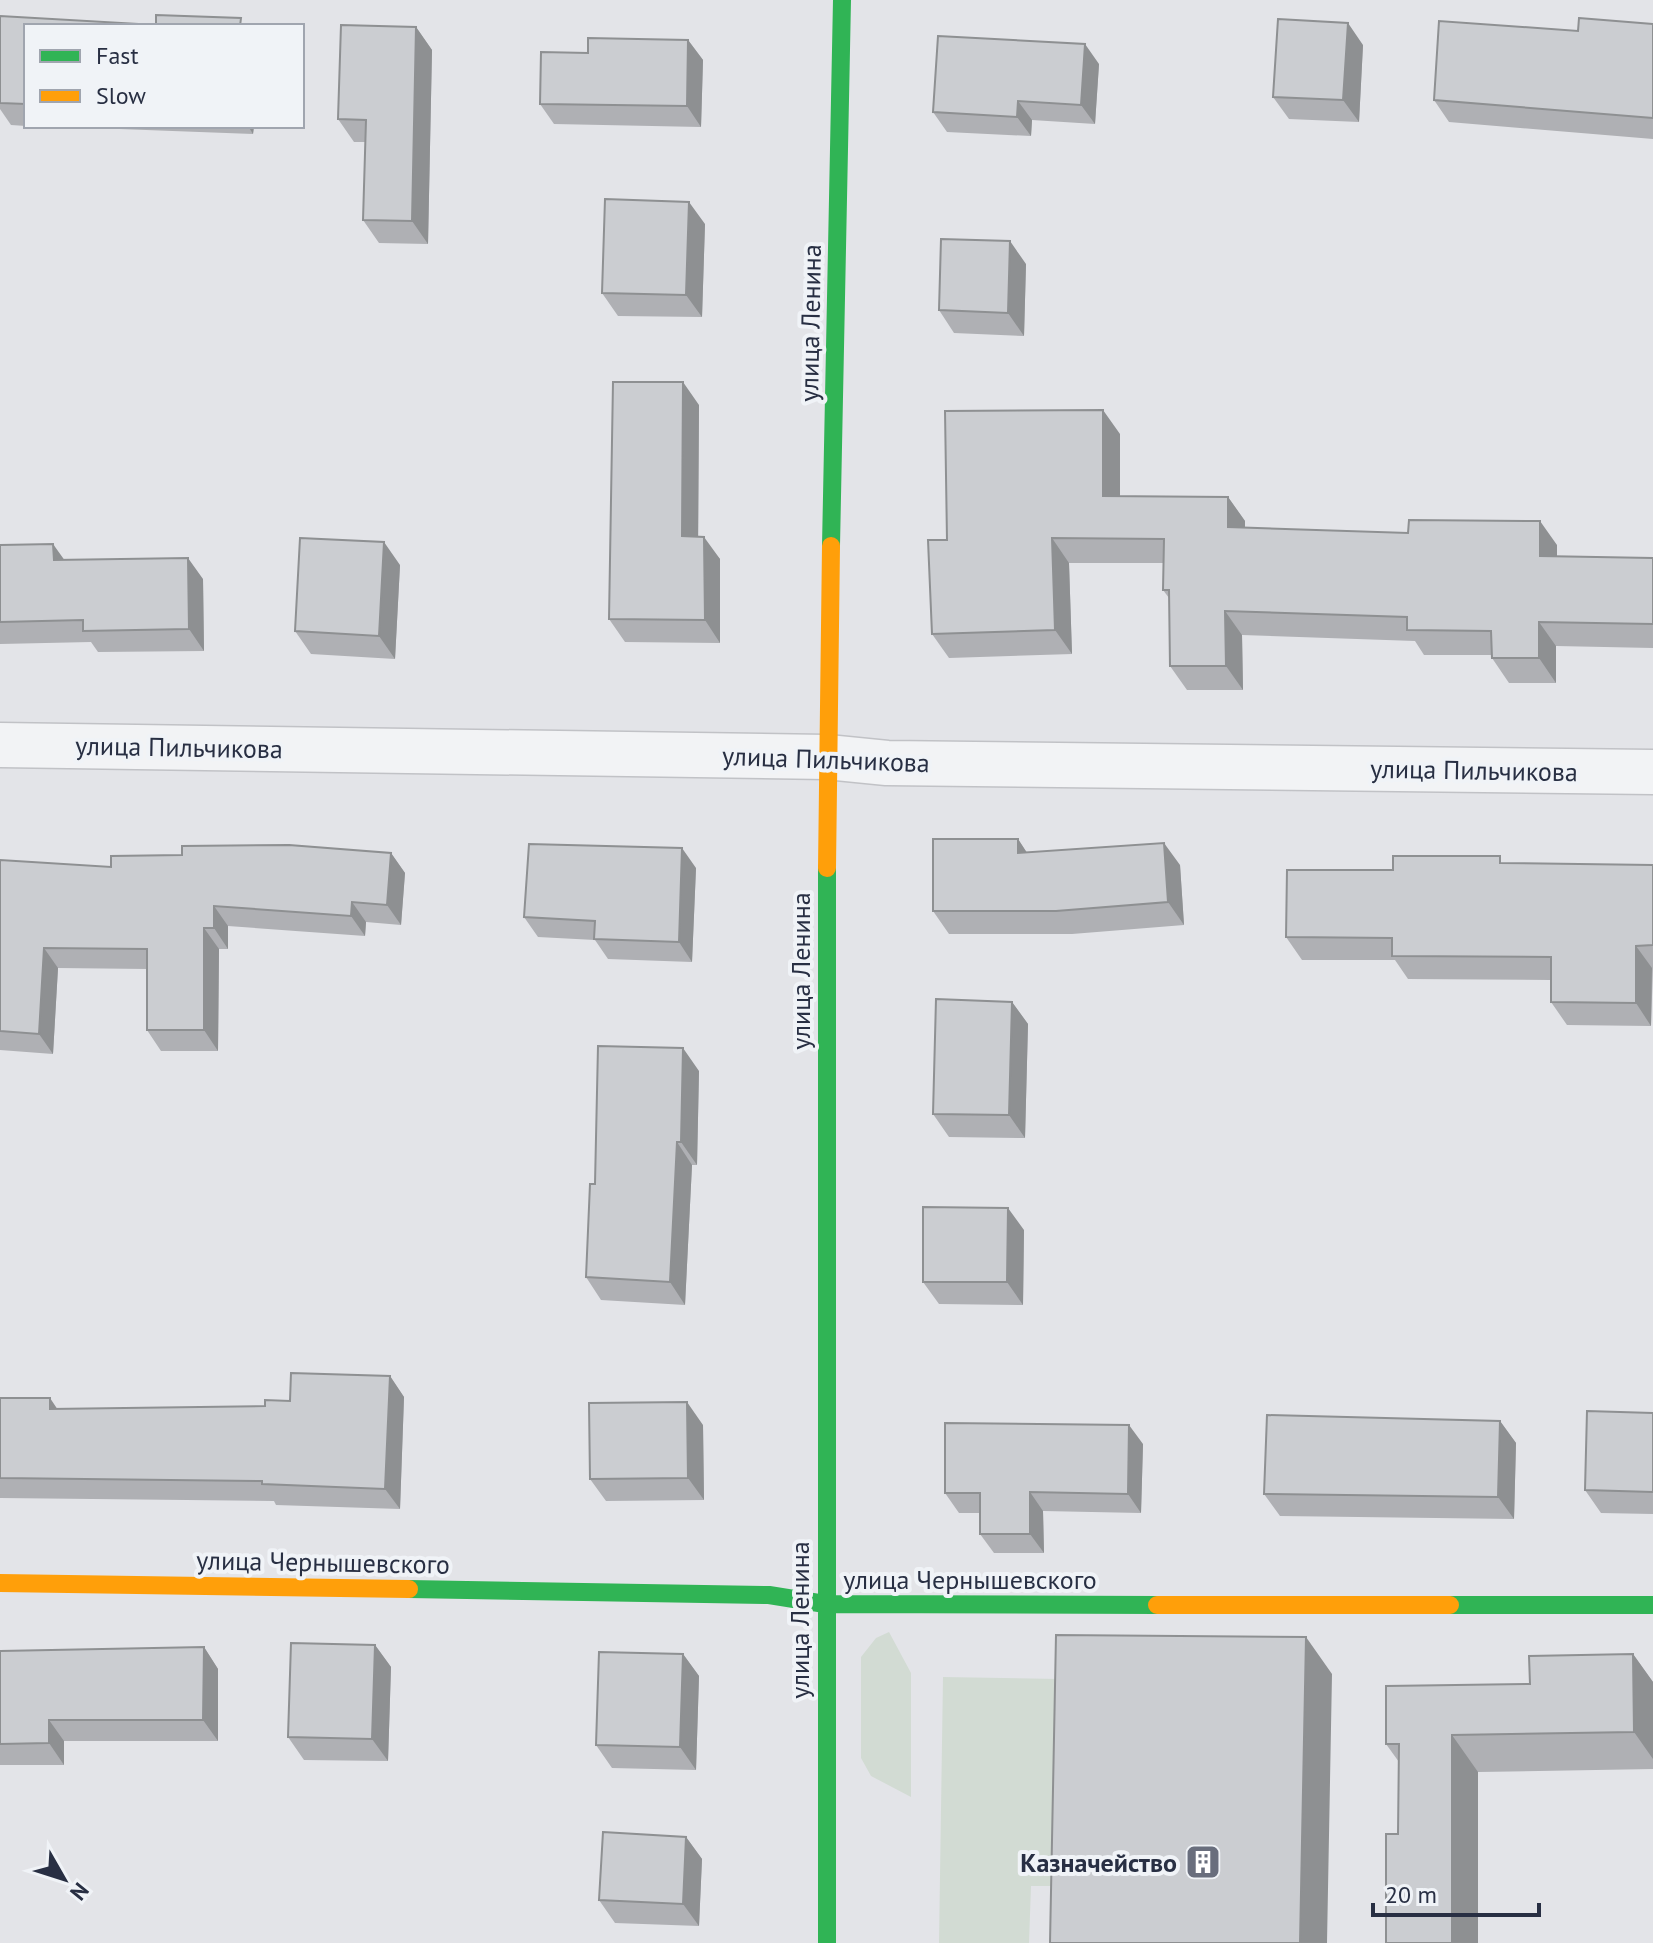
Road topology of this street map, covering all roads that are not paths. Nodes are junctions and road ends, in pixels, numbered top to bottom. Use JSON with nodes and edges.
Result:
{"nodes":[{"id":1,"x":842,"y":0,"type":"edge"},
{"id":2,"x":0,"y":745,"type":"edge"},
{"id":3,"x":827,"y":757,"type":"junction"},
{"id":4,"x":1653,"y":772,"type":"edge"},
{"id":5,"x":0,"y":1583,"type":"edge"},
{"id":6,"x":825,"y":1604,"type":"junction"},
{"id":7,"x":1653,"y":1605,"type":"edge"},
{"id":8,"x":827,"y":1943,"type":"edge"}],
"edges":[{"from":1,"to":3,"type":"main road","name":"улица Ленина"},
{"from":2,"to":3,"type":"street","name":"улица Пильчикова"},
{"from":3,"to":4,"type":"street","name":"улица Пильчикова"},
{"from":3,"to":6,"type":"main road","name":"улица Ленина"},
{"from":5,"to":6,"type":"main road","name":"улица Чернышевского"},
{"from":6,"to":7,"type":"main road","name":"улица Чернышевского"},
{"from":6,"to":8,"type":"main road","name":"улица Ленина"}]}
